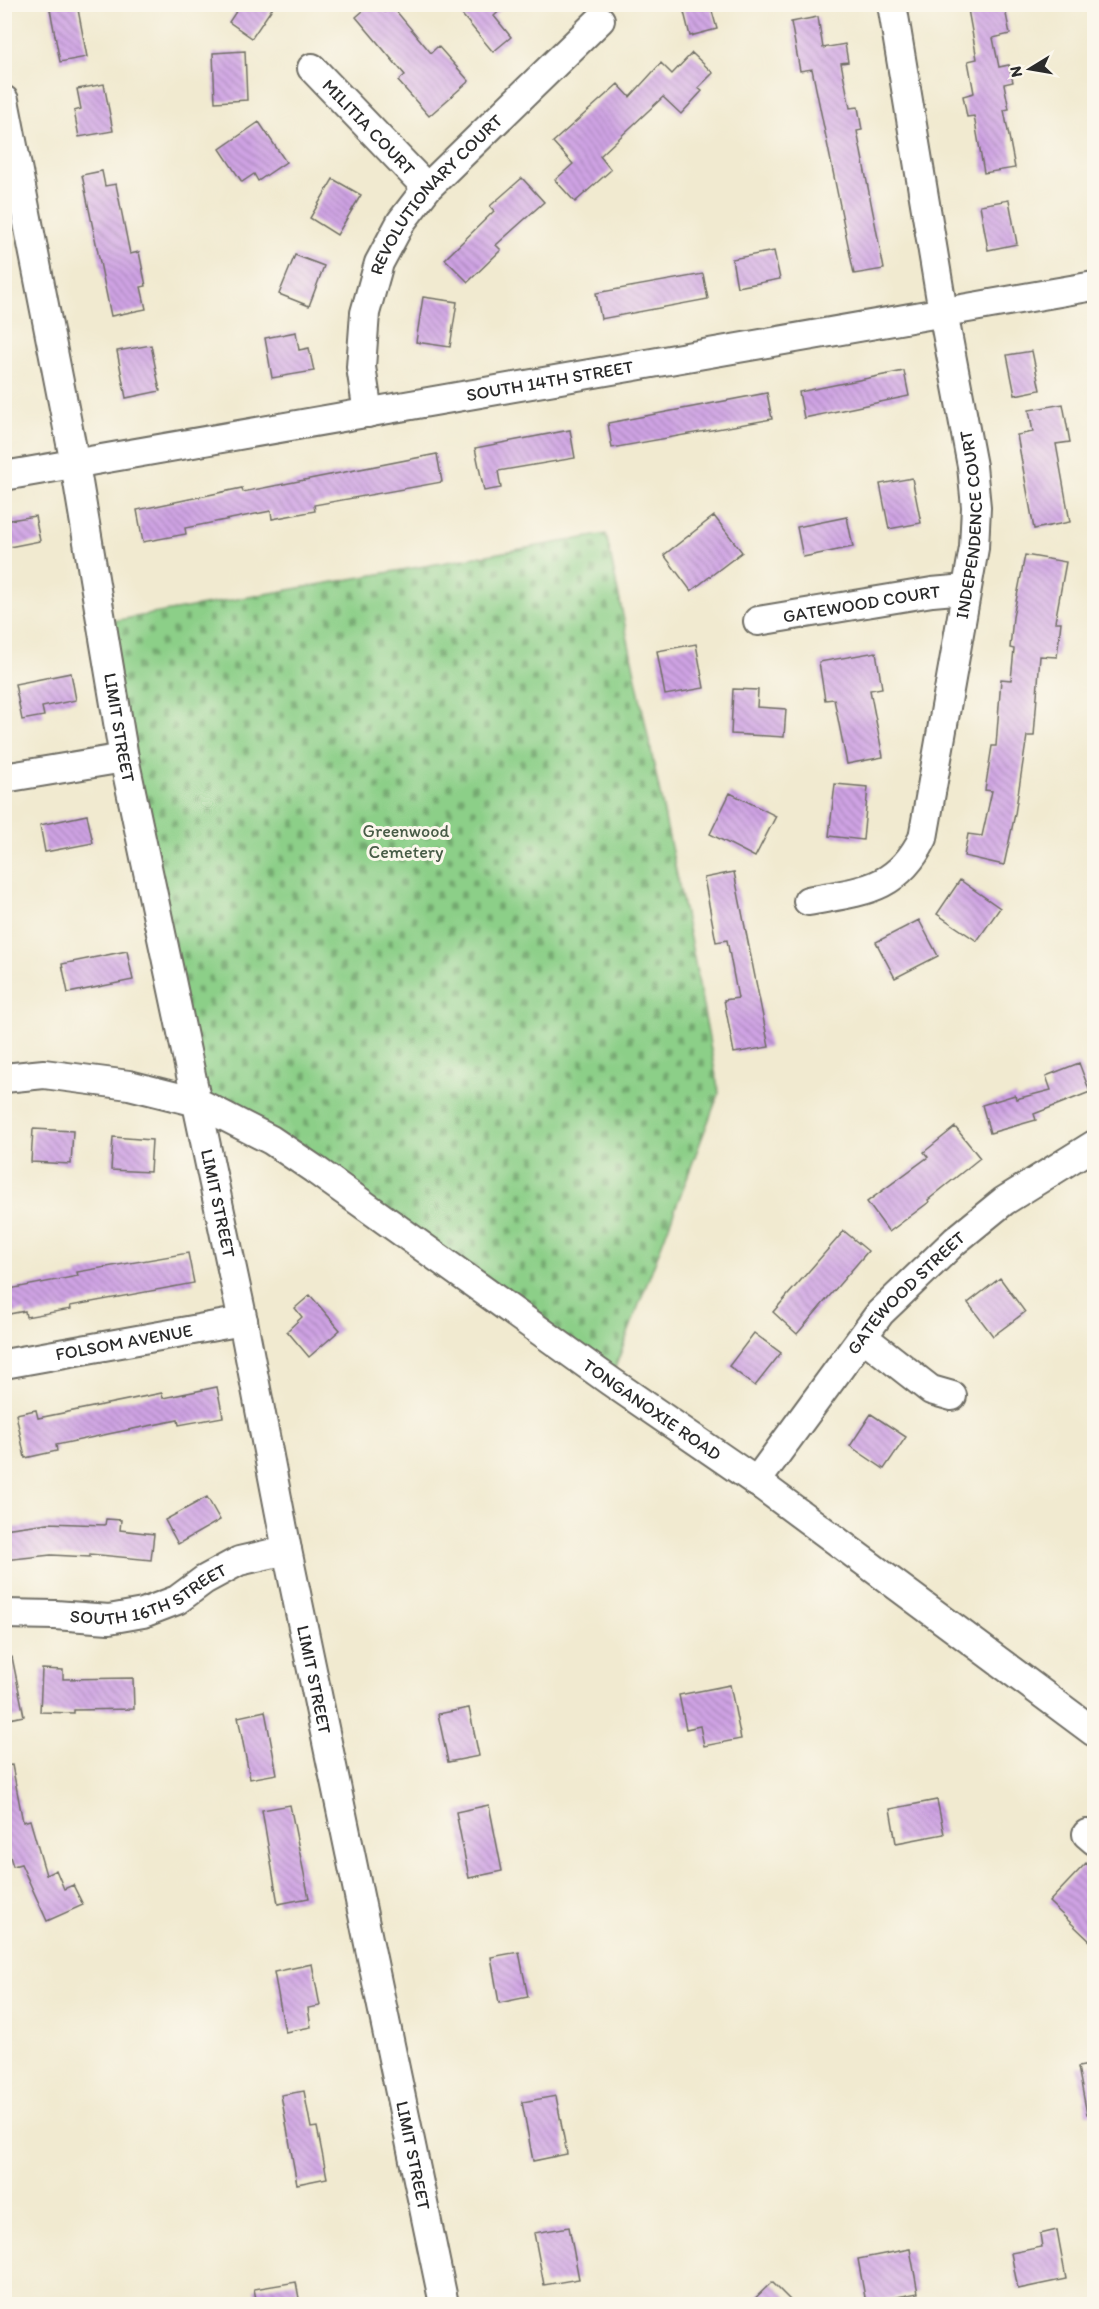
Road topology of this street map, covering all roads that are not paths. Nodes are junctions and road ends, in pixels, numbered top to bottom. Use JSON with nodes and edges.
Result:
{"nodes":[{"id":1,"x":892,"y":4,"type":"edge"},
{"id":2,"x":600,"y":20,"type":"dead end"},
{"id":3,"x":312,"y":68,"type":"dead end"},
{"id":4,"x":4,"y":100,"type":"edge"},
{"id":5,"x":428,"y":188,"type":"junction"},
{"id":6,"x":1095,"y":286,"type":"edge"},
{"id":7,"x":943,"y":312,"type":"junction"},
{"id":8,"x":368,"y":413,"type":"junction"},
{"id":9,"x":75,"y":464,"type":"junction"},
{"id":10,"x":4,"y":476,"type":"edge"},
{"id":11,"x":966,"y":590,"type":"junction"},
{"id":12,"x":758,"y":621,"type":"dead end"},
{"id":13,"x":124,"y":758,"type":"junction"},
{"id":14,"x":4,"y":778,"type":"edge"},
{"id":15,"x":808,"y":902,"type":"dead end"},
{"id":16,"x":4,"y":1078,"type":"edge"},
{"id":17,"x":197,"y":1102,"type":"junction"},
{"id":18,"x":1095,"y":1145,"type":"edge"},
{"id":19,"x":243,"y":1321,"type":"junction"},
{"id":20,"x":863,"y":1337,"type":"junction"},
{"id":21,"x":4,"y":1364,"type":"edge"},
{"id":22,"x":952,"y":1396,"type":"dead end"},
{"id":23,"x":756,"y":1482,"type":"junction"},
{"id":24,"x":287,"y":1550,"type":"junction"},
{"id":25,"x":4,"y":1614,"type":"edge"},
{"id":26,"x":1095,"y":1732,"type":"edge"},
{"id":27,"x":444,"y":2304,"type":"edge"}],
"edges":[{"from":1,"to":7,"type":"street","name":"INDEPENDENCE COURT"},
{"from":2,"to":5,"type":"street","name":"REVOLUTIONARY COURT"},
{"from":3,"to":5,"type":"street","name":"MILITIA COURT"},
{"from":4,"to":9,"type":"street","name":"LIMIT STREET"},
{"from":5,"to":8,"type":"street","name":"REVOLUTIONARY COURT"},
{"from":6,"to":7,"type":"street","name":"SOUTH 14TH STREET"},
{"from":7,"to":8,"type":"street","name":"SOUTH 14TH STREET"},
{"from":7,"to":11,"type":"street","name":"INDEPENDENCE COURT"},
{"from":8,"to":9,"type":"street","name":"SOUTH 14TH STREET"},
{"from":9,"to":10,"type":"street","name":"SOUTH 14TH STREET"},
{"from":9,"to":13,"type":"street","name":"LIMIT STREET"},
{"from":11,"to":12,"type":"street","name":"GATEWOOD COURT"},
{"from":11,"to":15,"type":"street","name":"INDEPENDENCE COURT"},
{"from":13,"to":14,"type":"street"},
{"from":13,"to":17,"type":"street","name":"LIMIT STREET"},
{"from":16,"to":17,"type":"street","name":"TONGANOXIE ROAD"},
{"from":17,"to":19,"type":"street","name":"LIMIT STREET"},
{"from":17,"to":23,"type":"street","name":"TONGANOXIE ROAD"},
{"from":18,"to":20,"type":"street","name":"GATEWOOD STREET"},
{"from":19,"to":21,"type":"street","name":"FOLSOM AVENUE"},
{"from":19,"to":24,"type":"street","name":"LIMIT STREET"},
{"from":20,"to":22,"type":"street"},
{"from":20,"to":23,"type":"street","name":"GATEWOOD STREET"},
{"from":23,"to":26,"type":"street","name":"TONGANOXIE ROAD"},
{"from":24,"to":25,"type":"street","name":"SOUTH 16TH STREET"},
{"from":24,"to":27,"type":"street","name":"LIMIT STREET"}]}
